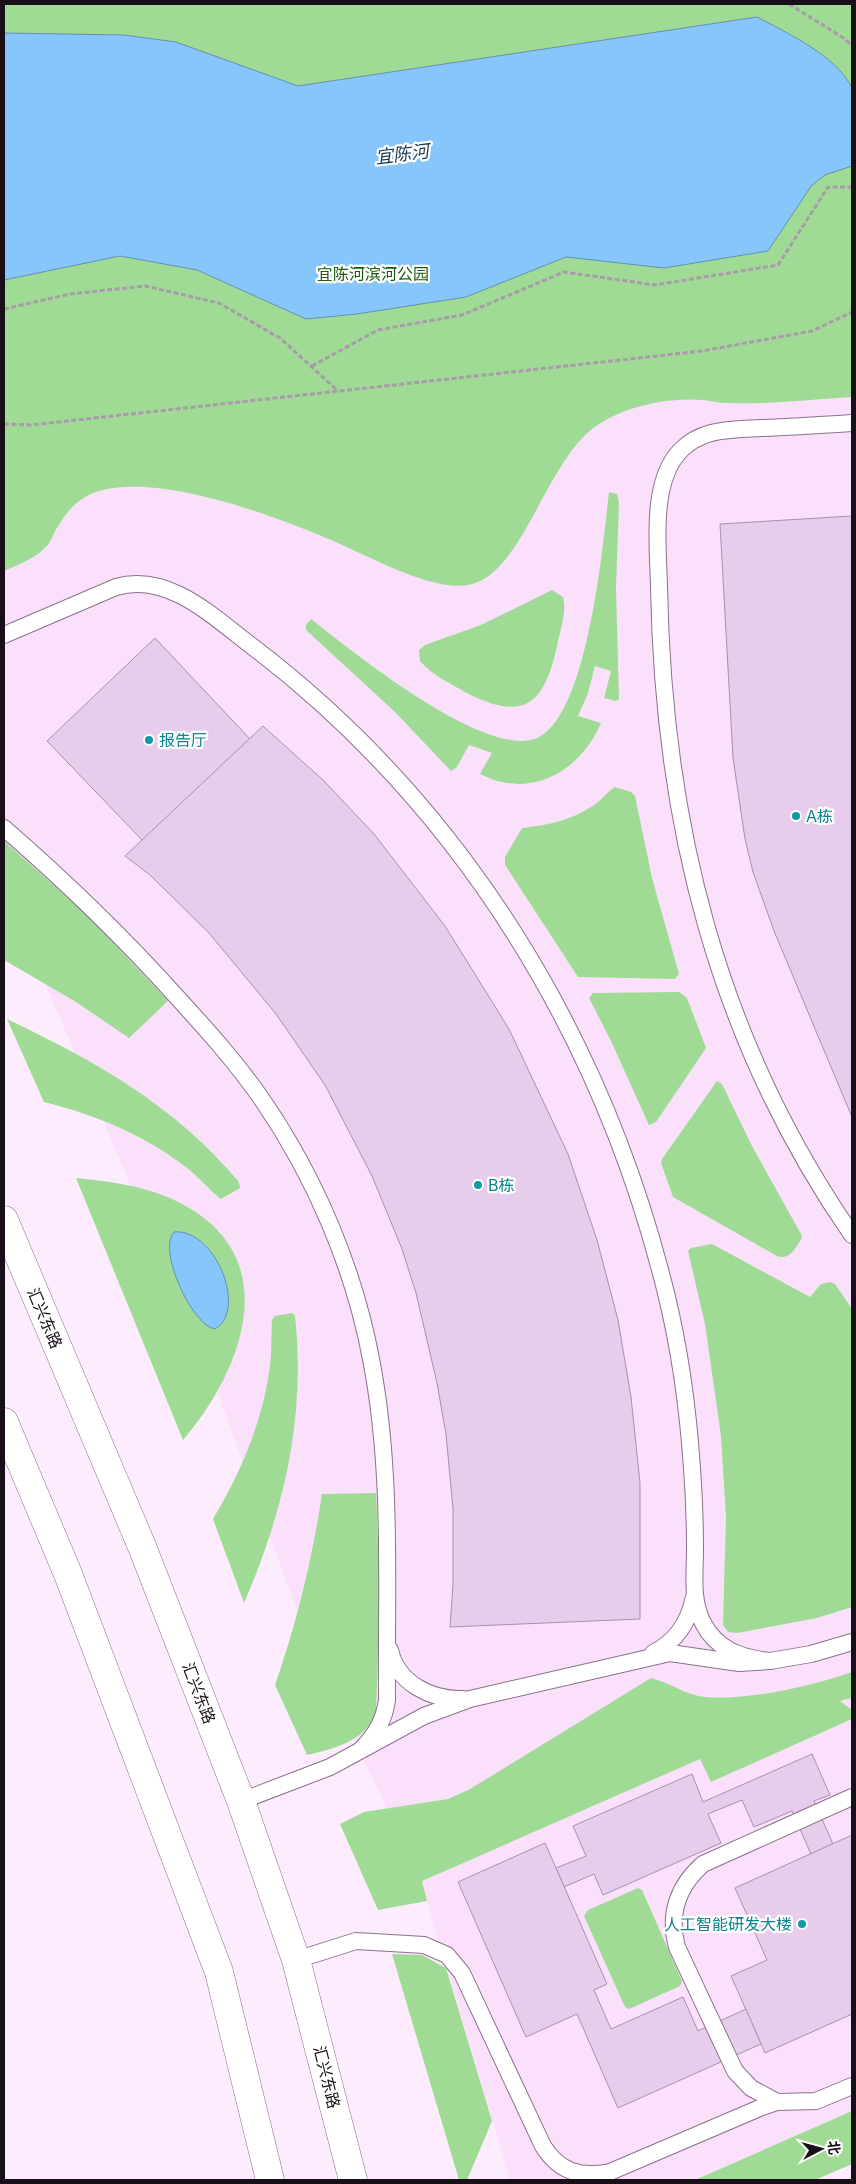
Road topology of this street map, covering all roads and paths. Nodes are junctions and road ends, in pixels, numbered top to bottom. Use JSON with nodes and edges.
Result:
{"nodes":[{"id":1,"x":788,"y":4,"type":"edge"},
{"id":2,"x":852,"y":46,"type":"edge"},
{"id":3,"x":852,"y":186,"type":"edge"},
{"id":4,"x":4,"y":308,"type":"edge"},
{"id":5,"x":852,"y":312,"type":"edge"},
{"id":6,"x":312,"y":366,"type":"junction"},
{"id":7,"x":339,"y":391,"type":"junction"},
{"id":8,"x":852,"y":423,"type":"edge"},
{"id":9,"x":4,"y":424,"type":"edge"},
{"id":10,"x":4,"y":635,"type":"edge"},
{"id":11,"x":4,"y":828,"type":"edge"},
{"id":12,"x":4,"y":1220,"type":"edge"},
{"id":13,"x":852,"y":1236,"type":"edge"},
{"id":14,"x":4,"y":1422,"type":"edge"},
{"id":15,"x":694,"y":1592,"type":"junction"},
{"id":16,"x":387,"y":1636,"type":"junction"},
{"id":17,"x":852,"y":1642,"type":"edge"},
{"id":18,"x":645,"y":1657,"type":"junction"},
{"id":19,"x":770,"y":1661,"type":"junction"},
{"id":20,"x":470,"y":1699,"type":"junction"},
{"id":21,"x":361,"y":1750,"type":"junction"},
{"id":22,"x":852,"y":1797,"type":"edge"},
{"id":23,"x":241,"y":1801,"type":"junction"},
{"id":24,"x":296,"y":1960,"type":"junction"},
{"id":25,"x":852,"y":2086,"type":"edge"},
{"id":26,"x":777,"y":2102,"type":"junction"},
{"id":27,"x":270,"y":2180,"type":"edge"},
{"id":28,"x":353,"y":2180,"type":"edge"}],
"edges":[{"from":1,"to":2,"type":"path"},
{"from":3,"to":6,"type":"path"},
{"from":4,"to":6,"type":"path"},
{"from":5,"to":7,"type":"path"},
{"from":6,"to":7,"type":"path"},
{"from":7,"to":9,"type":"path"},
{"from":8,"to":13,"type":"lane"},
{"from":10,"to":15,"type":"lane"},
{"from":11,"to":16,"type":"lane"},
{"from":12,"to":23,"type":"main road","name":"汇兴东路"},
{"from":14,"to":27,"type":"main road"},
{"from":15,"to":18,"type":"lane"},
{"from":15,"to":19,"type":"lane"},
{"from":16,"to":20,"type":"lane"},
{"from":16,"to":21,"type":"lane"},
{"from":17,"to":19,"type":"lane"},
{"from":18,"to":19,"type":"lane"},
{"from":18,"to":20,"type":"lane"},
{"from":20,"to":21,"type":"lane"},
{"from":21,"to":23,"type":"lane"},
{"from":22,"to":26,"type":"lane"},
{"from":23,"to":24,"type":"main road","name":"汇兴东路"},
{"from":24,"to":26,"type":"lane"},
{"from":24,"to":28,"type":"main road","name":"汇兴东路"},
{"from":25,"to":26,"type":"lane"}]}
